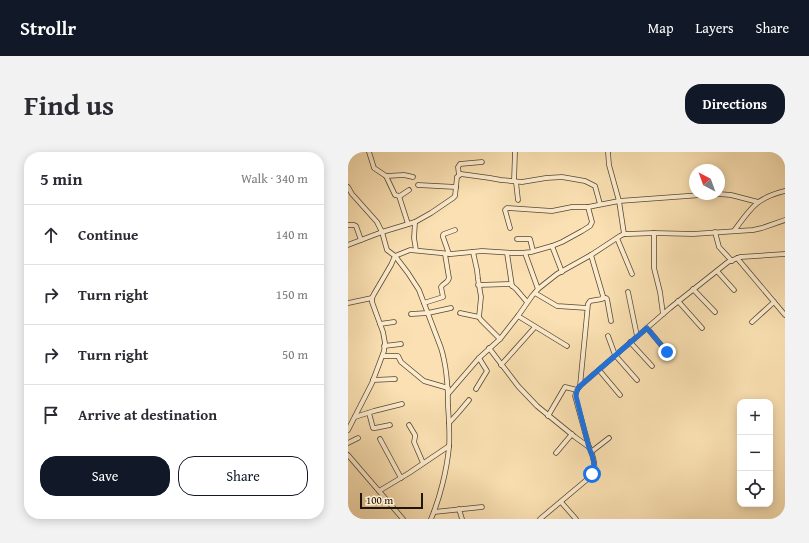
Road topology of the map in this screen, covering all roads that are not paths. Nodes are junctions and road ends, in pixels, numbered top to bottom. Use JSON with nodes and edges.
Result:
{"nodes":[{"id":1,"x":370,"y":152,"type":"edge"},
{"id":2,"x":515,"y":152,"type":"edge"},
{"id":3,"x":608,"y":152,"type":"edge"},
{"id":4,"x":482,"y":162,"type":"dead end"},
{"id":5,"x":459,"y":175,"type":"junction"},
{"id":6,"x":386,"y":176,"type":"junction"},
{"id":7,"x":413,"y":177,"type":"dead end"},
{"id":8,"x":515,"y":181,"type":"junction"},
{"id":9,"x":418,"y":185,"type":"dead end"},
{"id":10,"x":348,"y":187,"type":"edge"},
{"id":11,"x":456,"y":187,"type":"junction"},
{"id":12,"x":410,"y":190,"type":"dead end"},
{"id":13,"x":785,"y":191,"type":"edge"},
{"id":14,"x":725,"y":194,"type":"edge"},
{"id":15,"x":399,"y":196,"type":"junction"},
{"id":16,"x":689,"y":196,"type":"edge"},
{"id":17,"x":518,"y":200,"type":"dead end"},
{"id":18,"x":619,"y":201,"type":"junction"},
{"id":19,"x":758,"y":202,"type":"junction"},
{"id":20,"x":600,"y":204,"type":"junction"},
{"id":21,"x":588,"y":207,"type":"junction"},
{"id":22,"x":785,"y":220,"type":"edge"},
{"id":23,"x":415,"y":222,"type":"junction"},
{"id":24,"x":408,"y":224,"type":"junction"},
{"id":25,"x":348,"y":225,"type":"edge"},
{"id":26,"x":510,"y":228,"type":"dead end"},
{"id":27,"x":455,"y":230,"type":"dead end"},
{"id":28,"x":734,"y":230,"type":"junction"},
{"id":29,"x":382,"y":232,"type":"junction"},
{"id":30,"x":715,"y":232,"type":"junction"},
{"id":31,"x":654,"y":233,"type":"junction"},
{"id":32,"x":624,"y":234,"type":"junction"},
{"id":33,"x":617,"y":238,"type":"junction"},
{"id":34,"x":517,"y":239,"type":"dead end"},
{"id":35,"x":361,"y":240,"type":"junction"},
{"id":36,"x":348,"y":245,"type":"edge"},
{"id":37,"x":552,"y":246,"type":"junction"},
{"id":38,"x":416,"y":250,"type":"junction"},
{"id":39,"x":533,"y":251,"type":"junction"},
{"id":40,"x":473,"y":252,"type":"junction"},
{"id":41,"x":507,"y":253,"type":"junction"},
{"id":42,"x":525,"y":253,"type":"junction"},
{"id":43,"x":447,"y":254,"type":"junction"},
{"id":44,"x":785,"y":254,"type":"edge"},
{"id":45,"x":591,"y":255,"type":"junction"},
{"id":46,"x":394,"y":256,"type":"junction"},
{"id":47,"x":737,"y":258,"type":"junction"},
{"id":48,"x":732,"y":260,"type":"junction"},
{"id":49,"x":717,"y":271,"type":"junction"},
{"id":50,"x":562,"y":272,"type":"junction"},
{"id":51,"x":632,"y":274,"type":"dead end"},
{"id":52,"x":478,"y":285,"type":"junction"},
{"id":53,"x":512,"y":286,"type":"junction"},
{"id":54,"x":538,"y":289,"type":"junction"},
{"id":55,"x":693,"y":289,"type":"junction"},
{"id":56,"x":734,"y":290,"type":"dead end"},
{"id":57,"x":628,"y":292,"type":"dead end"},
{"id":58,"x":535,"y":293,"type":"junction"},
{"id":59,"x":372,"y":298,"type":"junction"},
{"id":60,"x":603,"y":298,"type":"junction"},
{"id":61,"x":678,"y":301,"type":"junction"},
{"id":62,"x":527,"y":302,"type":"junction"},
{"id":63,"x":774,"y":302,"type":"junction"},
{"id":64,"x":348,"y":303,"type":"edge"},
{"id":65,"x":424,"y":303,"type":"junction"},
{"id":66,"x":451,"y":308,"type":"dead end"},
{"id":67,"x":587,"y":308,"type":"junction"},
{"id":68,"x":715,"y":312,"type":"dead end"},
{"id":69,"x":428,"y":313,"type":"junction"},
{"id":70,"x":460,"y":313,"type":"dead end"},
{"id":71,"x":411,"y":314,"type":"dead end"},
{"id":72,"x":662,"y":314,"type":"junction"},
{"id":73,"x":785,"y":315,"type":"edge"},
{"id":74,"x":518,"y":316,"type":"junction"},
{"id":75,"x":479,"y":318,"type":"junction"},
{"id":76,"x":610,"y":320,"type":"dead end"},
{"id":77,"x":394,"y":322,"type":"dead end"},
{"id":78,"x":752,"y":322,"type":"dead end"},
{"id":79,"x":380,"y":324,"type":"junction"},
{"id":80,"x":535,"y":327,"type":"junction"},
{"id":81,"x":647,"y":328,"type":"junction"},
{"id":82,"x":702,"y":328,"type":"dead end"},
{"id":83,"x":608,"y":336,"type":"dead end"},
{"id":84,"x":637,"y":336,"type":"junction"},
{"id":85,"x":500,"y":339,"type":"junction"},
{"id":86,"x":630,"y":342,"type":"junction"},
{"id":87,"x":401,"y":344,"type":"dead end"},
{"id":88,"x":384,"y":346,"type":"junction"},
{"id":89,"x":567,"y":346,"type":"dead end"},
{"id":90,"x":489,"y":348,"type":"junction"},
{"id":91,"x":667,"y":352,"type":"dead end"},
{"id":92,"x":615,"y":355,"type":"junction"},
{"id":93,"x":383,"y":356,"type":"junction"},
{"id":94,"x":479,"y":358,"type":"junction"},
{"id":95,"x":501,"y":365,"type":"junction"},
{"id":96,"x":652,"y":366,"type":"dead end"},
{"id":97,"x":599,"y":370,"type":"junction"},
{"id":98,"x":395,"y":379,"type":"dead end"},
{"id":99,"x":373,"y":380,"type":"junction"},
{"id":100,"x":637,"y":380,"type":"dead end"},
{"id":101,"x":580,"y":386,"type":"junction"},
{"id":102,"x":448,"y":388,"type":"junction"},
{"id":103,"x":476,"y":389,"type":"dead end"},
{"id":104,"x":577,"y":390,"type":"junction"},
{"id":105,"x":448,"y":394,"type":"junction"},
{"id":106,"x":620,"y":395,"type":"dead end"},
{"id":107,"x":469,"y":400,"type":"dead end"},
{"id":108,"x":402,"y":404,"type":"dead end"},
{"id":109,"x":369,"y":413,"type":"junction"},
{"id":110,"x":548,"y":416,"type":"junction"},
{"id":111,"x":355,"y":417,"type":"junction"},
{"id":112,"x":449,"y":423,"type":"junction"},
{"id":113,"x":390,"y":425,"type":"dead end"},
{"id":114,"x":409,"y":425,"type":"dead end"},
{"id":115,"x":348,"y":430,"type":"edge"},
{"id":116,"x":572,"y":434,"type":"junction"},
{"id":117,"x":358,"y":438,"type":"dead end"},
{"id":118,"x":609,"y":438,"type":"dead end"},
{"id":119,"x":380,"y":439,"type":"dead end"},
{"id":120,"x":348,"y":443,"type":"edge"},
{"id":121,"x":449,"y":446,"type":"junction"},
{"id":122,"x":590,"y":450,"type":"junction"},
{"id":123,"x":556,"y":453,"type":"dead end"},
{"id":124,"x":348,"y":455,"type":"edge"},
{"id":125,"x":423,"y":463,"type":"junction"},
{"id":126,"x":401,"y":478,"type":"junction"},
{"id":127,"x":379,"y":491,"type":"junction"},
{"id":128,"x":561,"y":502,"type":"junction"},
{"id":129,"x":482,"y":507,"type":"dead end"},
{"id":130,"x":459,"y":509,"type":"junction"},
{"id":131,"x":434,"y":512,"type":"junction"},
{"id":132,"x":402,"y":519,"type":"edge"},
{"id":133,"x":431,"y":519,"type":"edge"},
{"id":134,"x":462,"y":519,"type":"edge"},
{"id":135,"x":540,"y":519,"type":"edge"},
{"id":136,"x":576,"y":519,"type":"edge"}],
"edges":[{"from":1,"to":6,"type":"street"},
{"from":2,"to":8,"type":"street"},
{"from":3,"to":18,"type":"street"},
{"from":4,"to":5,"type":"street"},
{"from":5,"to":8,"type":"street"},
{"from":5,"to":11,"type":"street"},
{"from":6,"to":7,"type":"street"},
{"from":6,"to":15,"type":"street"},
{"from":8,"to":17,"type":"street"},
{"from":8,"to":20,"type":"street"},
{"from":9,"to":11,"type":"street"},
{"from":10,"to":29,"type":"street"},
{"from":11,"to":23,"type":"street"},
{"from":12,"to":15,"type":"street"},
{"from":13,"to":19,"type":"street"},
{"from":14,"to":19,"type":"street"},
{"from":15,"to":24,"type":"street"},
{"from":16,"to":18,"type":"street"},
{"from":18,"to":20,"type":"street"},
{"from":18,"to":32,"type":"street"},
{"from":19,"to":28,"type":"street"},
{"from":20,"to":21,"type":"street"},
{"from":21,"to":26,"type":"street"},
{"from":21,"to":37,"type":"street"},
{"from":22,"to":28,"type":"street"},
{"from":23,"to":24,"type":"street"},
{"from":23,"to":38,"type":"street"},
{"from":24,"to":29,"type":"street"},
{"from":25,"to":35,"type":"street"},
{"from":27,"to":43,"type":"street"},
{"from":28,"to":30,"type":"street"},
{"from":29,"to":35,"type":"street"},
{"from":29,"to":46,"type":"street"},
{"from":30,"to":31,"type":"street"},
{"from":30,"to":48,"type":"street"},
{"from":31,"to":32,"type":"street"},
{"from":31,"to":72,"type":"street"},
{"from":32,"to":33,"type":"street"},
{"from":33,"to":45,"type":"street"},
{"from":33,"to":51,"type":"street"},
{"from":34,"to":39,"type":"street"},
{"from":35,"to":36,"type":"street"},
{"from":37,"to":39,"type":"street"},
{"from":37,"to":50,"type":"street"},
{"from":38,"to":43,"type":"street"},
{"from":38,"to":46,"type":"street"},
{"from":39,"to":42,"type":"street"},
{"from":40,"to":41,"type":"street"},
{"from":40,"to":43,"type":"street"},
{"from":40,"to":52,"type":"street"},
{"from":41,"to":42,"type":"street"},
{"from":41,"to":53,"type":"street"},
{"from":42,"to":54,"type":"street"},
{"from":43,"to":65,"type":"street"},
{"from":44,"to":47,"type":"street"},
{"from":45,"to":50,"type":"street"},
{"from":45,"to":60,"type":"street"},
{"from":46,"to":59,"type":"street"},
{"from":46,"to":65,"type":"street"},
{"from":47,"to":48,"type":"street"},
{"from":47,"to":63,"type":"street"},
{"from":48,"to":49,"type":"street"},
{"from":49,"to":55,"type":"street"},
{"from":49,"to":56,"type":"street"},
{"from":50,"to":54,"type":"street"},
{"from":52,"to":53,"type":"street"},
{"from":52,"to":75,"type":"street"},
{"from":53,"to":62,"type":"street"},
{"from":54,"to":58,"type":"street"},
{"from":55,"to":61,"type":"street"},
{"from":55,"to":68,"type":"street"},
{"from":57,"to":84,"type":"street"},
{"from":58,"to":62,"type":"street"},
{"from":58,"to":67,"type":"street"},
{"from":59,"to":64,"type":"street"},
{"from":59,"to":79,"type":"street"},
{"from":60,"to":67,"type":"street"},
{"from":60,"to":76,"type":"street"},
{"from":61,"to":72,"type":"street"},
{"from":61,"to":82,"type":"street"},
{"from":62,"to":74,"type":"street"},
{"from":63,"to":73,"type":"street"},
{"from":63,"to":78,"type":"street"},
{"from":65,"to":69,"type":"street"},
{"from":66,"to":69,"type":"street"},
{"from":67,"to":101,"type":"street"},
{"from":69,"to":71,"type":"street"},
{"from":69,"to":102,"type":"street"},
{"from":70,"to":75,"type":"street"},
{"from":72,"to":81,"type":"street"},
{"from":74,"to":80,"type":"street"},
{"from":74,"to":85,"type":"street"},
{"from":75,"to":85,"type":"street"},
{"from":77,"to":79,"type":"street"},
{"from":79,"to":88,"type":"street"},
{"from":80,"to":89,"type":"street"},
{"from":80,"to":95,"type":"street"},
{"from":81,"to":84,"type":"street"},
{"from":81,"to":91,"type":"street"},
{"from":83,"to":92,"type":"street"},
{"from":84,"to":86,"type":"street"},
{"from":85,"to":90,"type":"street"},
{"from":86,"to":92,"type":"street"},
{"from":86,"to":96,"type":"street"},
{"from":87,"to":88,"type":"street"},
{"from":88,"to":93,"type":"street"},
{"from":90,"to":94,"type":"street"},
{"from":90,"to":95,"type":"street"},
{"from":92,"to":97,"type":"street"},
{"from":92,"to":100,"type":"street"},
{"from":93,"to":99,"type":"street"},
{"from":93,"to":102,"type":"street"},
{"from":94,"to":103,"type":"street"},
{"from":94,"to":105,"type":"street"},
{"from":95,"to":110,"type":"street"},
{"from":97,"to":101,"type":"street"},
{"from":97,"to":106,"type":"street"},
{"from":98,"to":99,"type":"street"},
{"from":99,"to":111,"type":"street"},
{"from":101,"to":104,"type":"street"},
{"from":102,"to":105,"type":"street"},
{"from":104,"to":110,"type":"street"},
{"from":104,"to":122,"type":"street"},
{"from":105,"to":112,"type":"street"},
{"from":107,"to":112,"type":"street"},
{"from":108,"to":109,"type":"street"},
{"from":109,"to":111,"type":"street"},
{"from":109,"to":113,"type":"street"},
{"from":110,"to":116,"type":"street"},
{"from":111,"to":115,"type":"street"},
{"from":112,"to":121,"type":"street"},
{"from":114,"to":125,"type":"street"},
{"from":116,"to":122,"type":"street"},
{"from":116,"to":123,"type":"street"},
{"from":117,"to":120,"type":"street"},
{"from":118,"to":122,"type":"street"},
{"from":119,"to":126,"type":"street"},
{"from":121,"to":125,"type":"street"},
{"from":121,"to":131,"type":"street"},
{"from":122,"to":128,"type":"street"},
{"from":124,"to":127,"type":"street"},
{"from":125,"to":126,"type":"street"},
{"from":126,"to":127,"type":"street"},
{"from":127,"to":132,"type":"street"},
{"from":128,"to":135,"type":"street"},
{"from":128,"to":136,"type":"street"},
{"from":129,"to":130,"type":"street"},
{"from":130,"to":131,"type":"street"},
{"from":130,"to":134,"type":"street"},
{"from":131,"to":133,"type":"street"}]}
